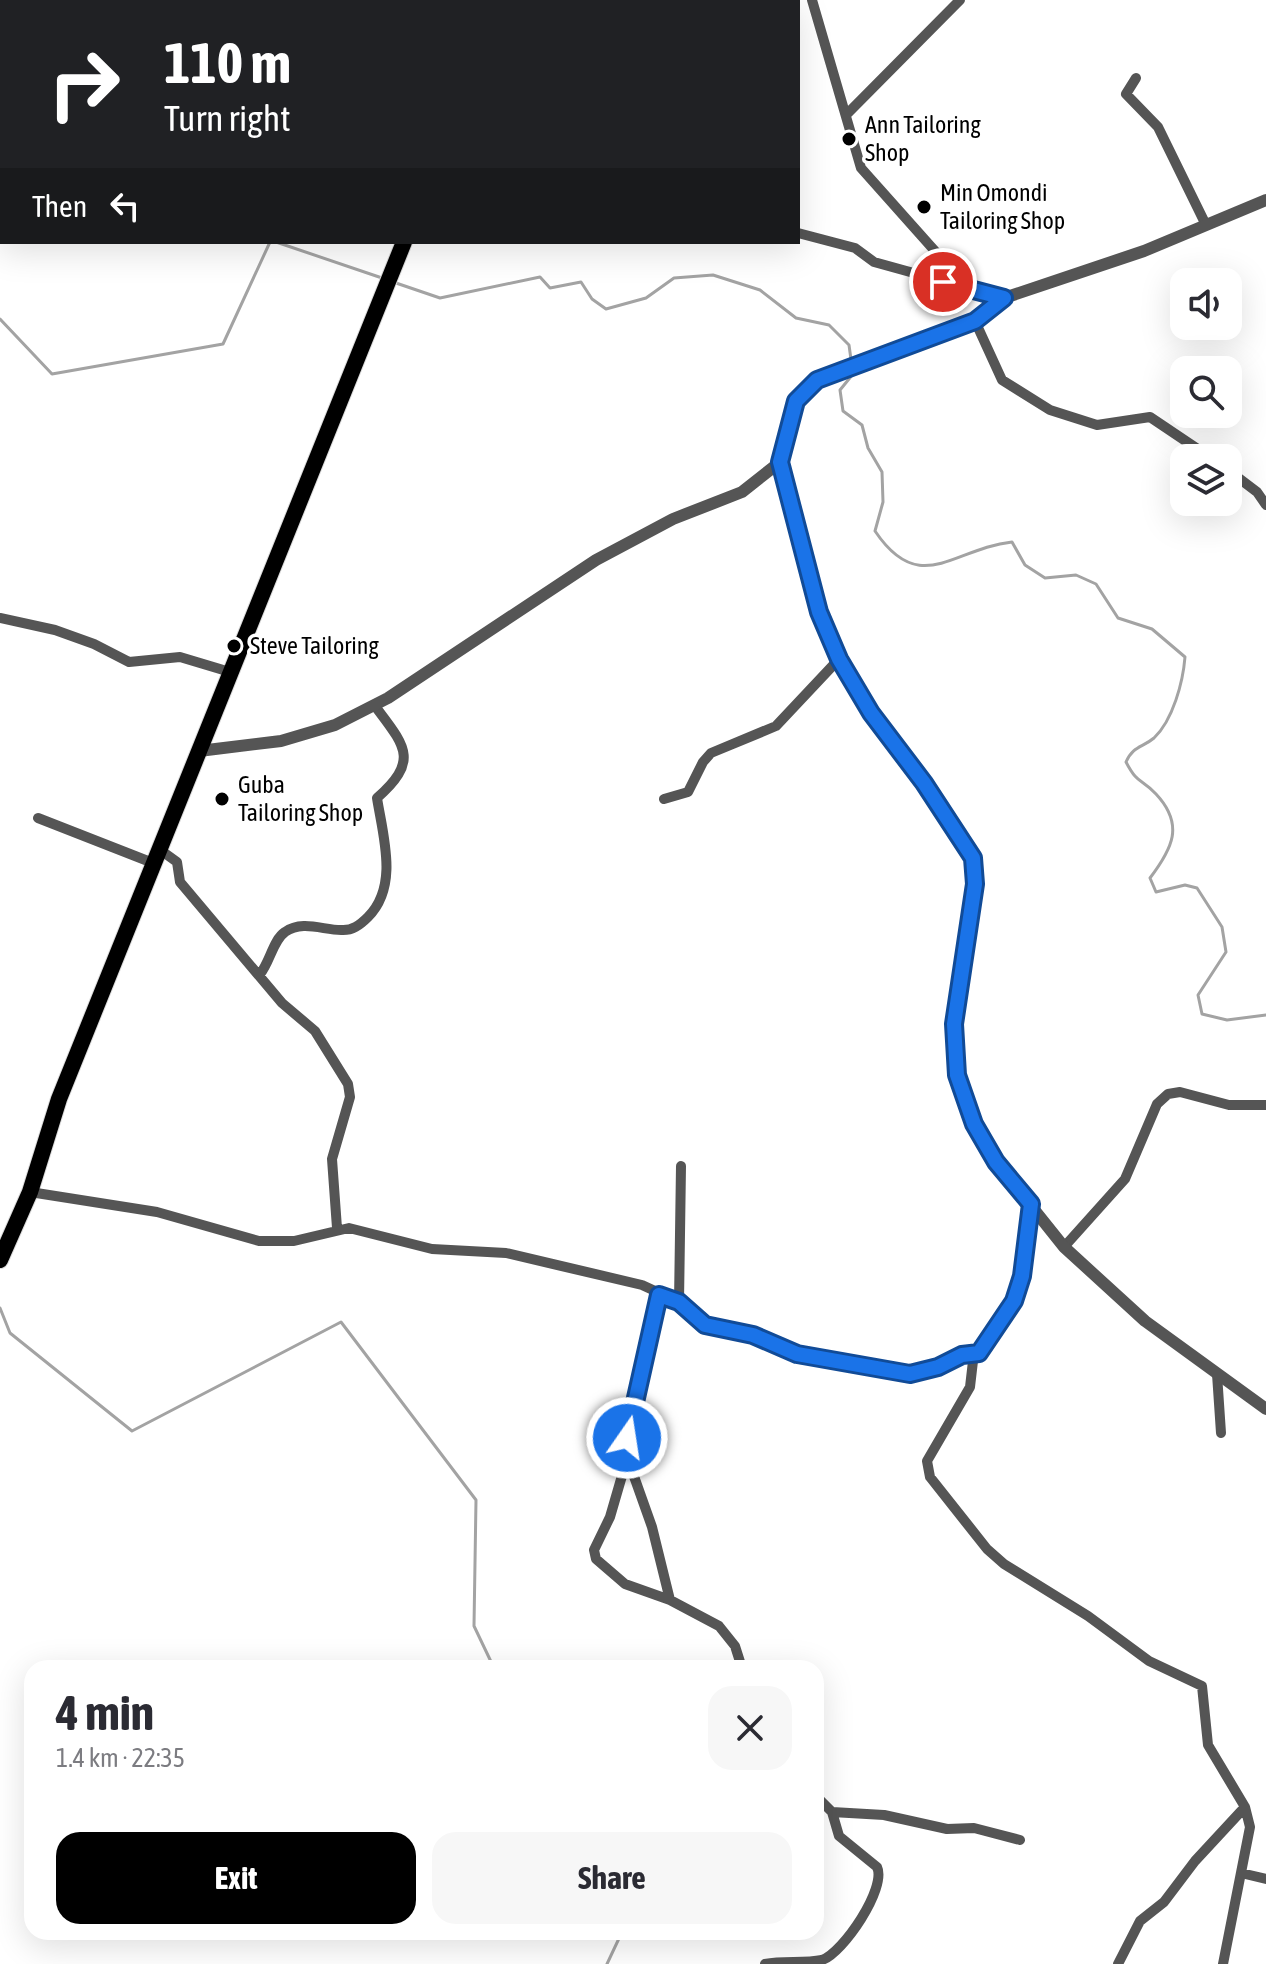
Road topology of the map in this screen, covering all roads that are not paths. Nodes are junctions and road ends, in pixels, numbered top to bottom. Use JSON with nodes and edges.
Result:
{"nodes":[{"id":1,"x":812,"y":0,"type":"edge"},
{"id":2,"x":960,"y":0,"type":"edge"},
{"id":3,"x":1136,"y":78,"type":"dead end"},
{"id":4,"x":847,"y":114,"type":"junction"},
{"id":5,"x":1266,"y":200,"type":"edge"},
{"id":6,"x":1206,"y":225,"type":"junction"},
{"id":7,"x":800,"y":234,"type":"edge"},
{"id":8,"x":401,"y":250,"type":"edge"},
{"id":9,"x":967,"y":287,"type":"junction"},
{"id":10,"x":1004,"y":298,"type":"junction"},
{"id":11,"x":975,"y":321,"type":"junction"},
{"id":12,"x":859,"y":365,"type":"joint"},
{"id":13,"x":840,"y":369,"type":"joint"},
{"id":14,"x":1190,"y":444,"type":"edge"},
{"id":15,"x":780,"y":462,"type":"junction"},
{"id":16,"x":1242,"y":481,"type":"edge"},
{"id":17,"x":1266,"y":505,"type":"edge"},
{"id":18,"x":0,"y":618,"type":"edge"},
{"id":19,"x":839,"y":659,"type":"junction"},
{"id":20,"x":230,"y":672,"type":"junction"},
{"id":21,"x":375,"y":706,"type":"junction"},
{"id":22,"x":199,"y":751,"type":"junction"},
{"id":23,"x":664,"y":799,"type":"dead end"},
{"id":24,"x":38,"y":818,"type":"dead end"},
{"id":25,"x":156,"y":856,"type":"junction"},
{"id":26,"x":260,"y":974,"type":"junction"},
{"id":27,"x":1266,"y":1105,"type":"edge"},
{"id":28,"x":681,"y":1166,"type":"dead end"},
{"id":29,"x":30,"y":1192,"type":"junction"},
{"id":30,"x":1031,"y":1204,"type":"junction"},
{"id":31,"x":337,"y":1228,"type":"junction"},
{"id":32,"x":1064,"y":1247,"type":"junction"},
{"id":33,"x":0,"y":1260,"type":"edge"},
{"id":34,"x":659,"y":1295,"type":"junction"},
{"id":35,"x":679,"y":1302,"type":"junction"},
{"id":36,"x":979,"y":1353,"type":"junction"},
{"id":37,"x":1217,"y":1374,"type":"junction"},
{"id":38,"x":1266,"y":1409,"type":"edge"},
{"id":39,"x":1221,"y":1433,"type":"dead end"},
{"id":40,"x":627,"y":1460,"type":"junction"},
{"id":41,"x":670,"y":1600,"type":"junction"},
{"id":42,"x":739,"y":1660,"type":"edge"},
{"id":43,"x":824,"y":1804,"type":"edge"},
{"id":44,"x":1245,"y":1807,"type":"junction"},
{"id":45,"x":832,"y":1812,"type":"junction"},
{"id":46,"x":1020,"y":1840,"type":"dead end"},
{"id":47,"x":1241,"y":1873,"type":"junction"},
{"id":48,"x":1266,"y":1879,"type":"edge"},
{"id":49,"x":765,"y":1964,"type":"edge"},
{"id":50,"x":1118,"y":1964,"type":"edge"},
{"id":51,"x":1223,"y":1964,"type":"edge"}],
"edges":[{"from":1,"to":4,"type":"street"},
{"from":2,"to":4,"type":"street"},
{"from":3,"to":6,"type":"street"},
{"from":4,"to":9,"type":"street"},
{"from":5,"to":6,"type":"street"},
{"from":6,"to":10,"type":"street"},
{"from":7,"to":9,"type":"street"},
{"from":8,"to":20,"type":"main road"},
{"from":9,"to":10,"type":"street"},
{"from":10,"to":11,"type":"street"},
{"from":11,"to":12,"type":"street"},
{"from":11,"to":14,"type":"street"},
{"from":12,"to":13,"type":"street"},
{"from":13,"to":15,"type":"street"},
{"from":15,"to":19,"type":"street"},
{"from":15,"to":21,"type":"street"},
{"from":16,"to":17,"type":"street"},
{"from":18,"to":20,"type":"street"},
{"from":19,"to":23,"type":"street"},
{"from":19,"to":30,"type":"street"},
{"from":20,"to":22,"type":"main road"},
{"from":21,"to":22,"type":"street"},
{"from":21,"to":26,"type":"street"},
{"from":22,"to":25,"type":"main road"},
{"from":24,"to":25,"type":"street"},
{"from":25,"to":26,"type":"street"},
{"from":25,"to":29,"type":"main road"},
{"from":26,"to":31,"type":"street"},
{"from":27,"to":32,"type":"street"},
{"from":28,"to":35,"type":"street"},
{"from":29,"to":31,"type":"street"},
{"from":29,"to":33,"type":"main road"},
{"from":30,"to":32,"type":"street"},
{"from":30,"to":36,"type":"street"},
{"from":31,"to":34,"type":"street"},
{"from":32,"to":37,"type":"street"},
{"from":34,"to":35,"type":"street"},
{"from":34,"to":40,"type":"street"},
{"from":35,"to":36,"type":"street"},
{"from":36,"to":44,"type":"street"},
{"from":37,"to":38,"type":"street"},
{"from":37,"to":39,"type":"street"},
{"from":40,"to":41,"type":"street"},
{"from":40,"to":41,"type":"street"},
{"from":41,"to":42,"type":"street"},
{"from":43,"to":45,"type":"street"},
{"from":44,"to":47,"type":"street"},
{"from":44,"to":50,"type":"street"},
{"from":45,"to":46,"type":"street"},
{"from":45,"to":49,"type":"street"},
{"from":47,"to":48,"type":"street"},
{"from":47,"to":51,"type":"street"}]}
